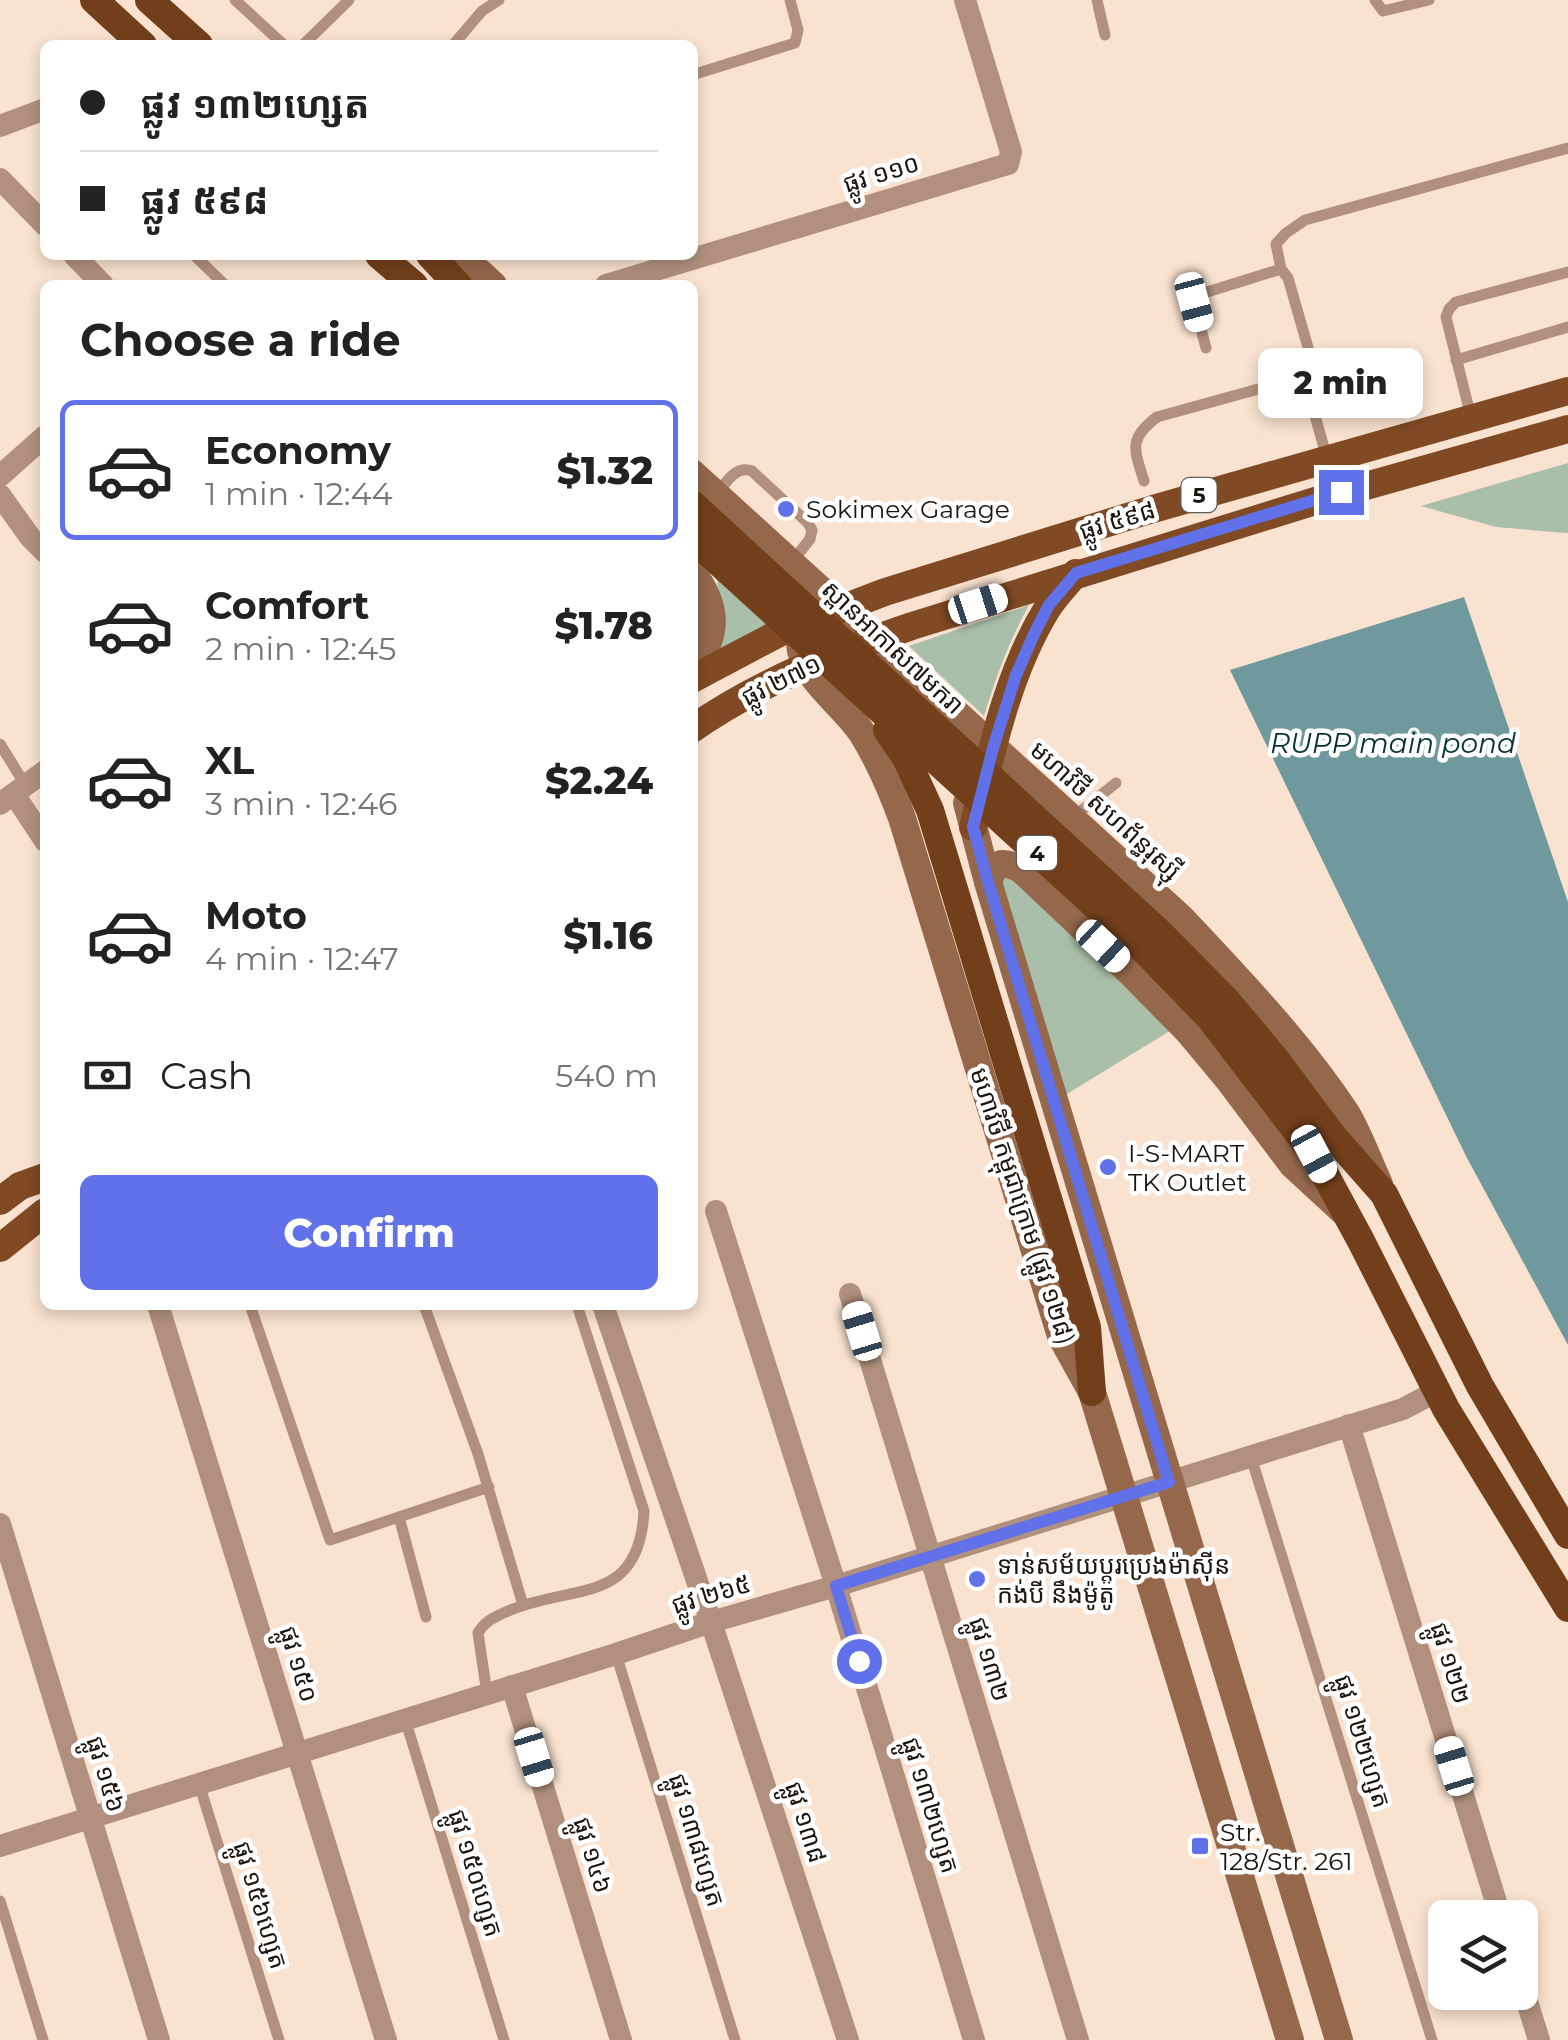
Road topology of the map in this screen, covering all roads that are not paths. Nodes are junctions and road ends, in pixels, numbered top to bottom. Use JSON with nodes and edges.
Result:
{"nodes":[{"id":1,"x":94,"y":0,"type":"edge"},
{"id":2,"x":149,"y":0,"type":"edge"},
{"id":3,"x":349,"y":0,"type":"edge"},
{"id":4,"x":500,"y":0,"type":"edge"},
{"id":5,"x":790,"y":0,"type":"edge"},
{"id":6,"x":965,"y":0,"type":"edge"},
{"id":7,"x":1097,"y":0,"type":"edge"},
{"id":8,"x":1376,"y":0,"type":"edge"},
{"id":9,"x":1430,"y":0,"type":"edge"},
{"id":10,"x":243,"y":2,"type":"edge"},
{"id":11,"x":1106,"y":35,"type":"dead end"},
{"id":12,"x":138,"y":40,"type":"edge"},
{"id":13,"x":193,"y":40,"type":"edge"},
{"id":14,"x":279,"y":40,"type":"edge"},
{"id":15,"x":307,"y":40,"type":"edge"},
{"id":16,"x":456,"y":40,"type":"edge"},
{"id":17,"x":698,"y":74,"type":"edge"},
{"id":18,"x":40,"y":111,"type":"edge"},
{"id":19,"x":0,"y":126,"type":"edge"},
{"id":20,"x":1568,"y":148,"type":"edge"},
{"id":21,"x":0,"y":179,"type":"edge"},
{"id":22,"x":40,"y":221,"type":"edge"},
{"id":23,"x":698,"y":257,"type":"edge"},
{"id":24,"x":79,"y":260,"type":"edge"},
{"id":25,"x":199,"y":260,"type":"edge"},
{"id":26,"x":435,"y":260,"type":"edge"},
{"id":27,"x":454,"y":260,"type":"edge"},
{"id":28,"x":689,"y":260,"type":"edge"},
{"id":29,"x":1281,"y":269,"type":"junction"},
{"id":30,"x":1568,"y":272,"type":"edge"},
{"id":31,"x":97,"y":280,"type":"edge"},
{"id":32,"x":220,"y":280,"type":"edge"},
{"id":33,"x":453,"y":280,"type":"edge"},
{"id":34,"x":488,"y":280,"type":"edge"},
{"id":35,"x":623,"y":280,"type":"edge"},
{"id":36,"x":1568,"y":327,"type":"edge"},
{"id":37,"x":1206,"y":348,"type":"dead end"},
{"id":38,"x":1456,"y":360,"type":"junction"},
{"id":39,"x":1304,"y":376,"type":"junction"},
{"id":40,"x":1566,"y":401,"type":"edge"},
{"id":41,"x":1471,"y":418,"type":"junction"},
{"id":42,"x":1568,"y":429,"type":"edge"},
{"id":43,"x":40,"y":440,"type":"edge"},
{"id":44,"x":1327,"y":458,"type":"junction"},
{"id":45,"x":0,"y":476,"type":"edge"},
{"id":46,"x":1144,"y":481,"type":"dead end"},
{"id":47,"x":0,"y":494,"type":"edge"},
{"id":48,"x":704,"y":500,"type":"edge"},
{"id":49,"x":698,"y":543,"type":"edge"},
{"id":50,"x":40,"y":547,"type":"edge"},
{"id":51,"x":791,"y":563,"type":"junction"},
{"id":52,"x":1076,"y":573,"type":"junction"},
{"id":53,"x":698,"y":581,"type":"edge"},
{"id":54,"x":841,"y":608,"type":"junction"},
{"id":55,"x":809,"y":620,"type":"junction"},
{"id":56,"x":874,"y":639,"type":"junction"},
{"id":57,"x":698,"y":662,"type":"edge"},
{"id":58,"x":806,"y":666,"type":"junction"},
{"id":59,"x":698,"y":676,"type":"edge"},
{"id":60,"x":916,"y":677,"type":"junction"},
{"id":61,"x":861,"y":692,"type":"junction"},
{"id":62,"x":698,"y":725,"type":"edge"},
{"id":63,"x":0,"y":744,"type":"edge"},
{"id":64,"x":993,"y":748,"type":"junction"},
{"id":65,"x":40,"y":775,"type":"edge"},
{"id":66,"x":1116,"y":783,"type":"dead end"},
{"id":67,"x":13,"y":795,"type":"edge"},
{"id":68,"x":1076,"y":822,"type":"junction"},
{"id":69,"x":973,"y":827,"type":"junction"},
{"id":70,"x":40,"y":834,"type":"edge"},
{"id":71,"x":1020,"y":869,"type":"junction"},
{"id":72,"x":988,"y":882,"type":"junction"},
{"id":73,"x":1218,"y":1009,"type":"junction"},
{"id":74,"x":40,"y":1179,"type":"edge"},
{"id":75,"x":1384,"y":1194,"type":"junction"},
{"id":76,"x":0,"y":1201,"type":"edge"},
{"id":77,"x":716,"y":1210,"type":"dead end"},
{"id":78,"x":1347,"y":1215,"type":"junction"},
{"id":79,"x":40,"y":1216,"type":"edge"},
{"id":80,"x":0,"y":1248,"type":"edge"},
{"id":81,"x":850,"y":1294,"type":"dead end"},
{"id":82,"x":160,"y":1310,"type":"edge"},
{"id":83,"x":252,"y":1310,"type":"edge"},
{"id":84,"x":426,"y":1310,"type":"edge"},
{"id":85,"x":578,"y":1310,"type":"edge"},
{"id":86,"x":605,"y":1310,"type":"edge"},
{"id":87,"x":1437,"y":1391,"type":"junction"},
{"id":88,"x":1092,"y":1392,"type":"junction"},
{"id":89,"x":1350,"y":1425,"type":"junction"},
{"id":90,"x":1251,"y":1456,"type":"junction"},
{"id":91,"x":1169,"y":1482,"type":"junction"},
{"id":92,"x":489,"y":1487,"type":"junction"},
{"id":93,"x":1124,"y":1496,"type":"junction"},
{"id":94,"x":399,"y":1516,"type":"junction"},
{"id":95,"x":1564,"y":1519,"type":"edge"},
{"id":96,"x":0,"y":1524,"type":"edge"},
{"id":97,"x":1523,"y":1535,"type":"junction"},
{"id":98,"x":930,"y":1556,"type":"junction"},
{"id":99,"x":836,"y":1586,"type":"junction"},
{"id":100,"x":1566,"y":1601,"type":"edge"},
{"id":101,"x":523,"y":1605,"type":"junction"},
{"id":102,"x":426,"y":1617,"type":"dead end"},
{"id":103,"x":711,"y":1622,"type":"junction"},
{"id":104,"x":616,"y":1654,"type":"junction"},
{"id":105,"x":512,"y":1686,"type":"junction"},
{"id":106,"x":487,"y":1694,"type":"junction"},
{"id":107,"x":405,"y":1719,"type":"junction"},
{"id":108,"x":298,"y":1753,"type":"junction"},
{"id":109,"x":200,"y":1784,"type":"junction"},
{"id":110,"x":90,"y":1817,"type":"junction"},
{"id":111,"x":0,"y":1846,"type":"edge"},
{"id":112,"x":1495,"y":1900,"type":"edge"},
{"id":113,"x":0,"y":1901,"type":"edge"},
{"id":114,"x":1530,"y":2010,"type":"edge"},
{"id":115,"x":43,"y":2040,"type":"edge"},
{"id":116,"x":159,"y":2040,"type":"edge"},
{"id":117,"x":279,"y":2040,"type":"edge"},
{"id":118,"x":386,"y":2040,"type":"edge"},
{"id":119,"x":504,"y":2040,"type":"edge"},
{"id":120,"x":621,"y":2040,"type":"edge"},
{"id":121,"x":735,"y":2040,"type":"edge"},
{"id":122,"x":848,"y":2040,"type":"edge"},
{"id":123,"x":974,"y":2040,"type":"edge"},
{"id":124,"x":1078,"y":2040,"type":"edge"},
{"id":125,"x":1290,"y":2040,"type":"edge"},
{"id":126,"x":1339,"y":2040,"type":"edge"},
{"id":127,"x":1432,"y":2040,"type":"edge"},
{"id":128,"x":1539,"y":2040,"type":"edge"}],
"edges":[{"from":1,"to":12,"type":"highway"},
{"from":2,"to":13,"type":"highway"},
{"from":3,"to":15,"type":"lane"},
{"from":4,"to":16,"type":"lane"},
{"from":5,"to":17,"type":"lane"},
{"from":6,"to":23,"type":"street","name":"ផ្លូវ ១១០"},
{"from":7,"to":11,"type":"lane"},
{"from":8,"to":9,"type":"lane"},
{"from":10,"to":14,"type":"lane"},
{"from":18,"to":19,"type":"street"},
{"from":20,"to":29,"type":"lane"},
{"from":21,"to":22,"type":"street"},
{"from":24,"to":31,"type":"street"},
{"from":25,"to":32,"type":"lane"},
{"from":26,"to":33,"type":"highway"},
{"from":27,"to":34,"type":"main road"},
{"from":28,"to":35,"type":"street","name":"ផ្លូវ ១១០"},
{"from":29,"to":37,"type":"lane"},
{"from":29,"to":39,"type":"lane"},
{"from":30,"to":38,"type":"lane"},
{"from":36,"to":38,"type":"lane"},
{"from":38,"to":41,"type":"lane"},
{"from":39,"to":44,"type":"lane"},
{"from":39,"to":46,"type":"lane"},
{"from":40,"to":41,"type":"main road","name":"ផ្លូវ ៥៩៨","number":"5"},
{"from":41,"to":44,"type":"main road","name":"ផ្លូវ ៥៩៨","number":"5"},
{"from":42,"to":52,"type":"main road","name":"ផ្លូវ ៥៩៨","number":"5"},
{"from":43,"to":45,"type":"street"},
{"from":44,"to":54,"type":"main road","name":"ផ្លូវ ៥៩៨","number":"5"},
{"from":47,"to":50,"type":"street"},
{"from":48,"to":51,"type":"main road","name":"មហាវិថី សហព័ន្ធរុស្ស៊ី"},
{"from":48,"to":51,"type":"lane"},
{"from":48,"to":73,"type":"highway","name":"ស្ពានអាកាស៧មករា","number":"4"},
{"from":49,"to":61,"type":"highway","number":"4"},
{"from":51,"to":54,"type":"main road","name":"មហាវិថី សហព័ន្ធរុស្ស៊ី"},
{"from":52,"to":56,"type":"main road","name":"ផ្លូវ ៥៩៨","number":"5"},
{"from":52,"to":64,"type":"main road"},
{"from":53,"to":57,"type":"main road"},
{"from":54,"to":55,"type":"main road","name":"ផ្លូវ ២៧១"},
{"from":54,"to":56,"type":"main road","name":"មហាវិថី សហព័ន្ធរុស្ស៊ី"},
{"from":55,"to":58,"type":"main road"},
{"from":55,"to":59,"type":"main road","name":"ផ្លូវ ២៧១"},
{"from":56,"to":58,"type":"main road","name":"ផ្លូវ ២៧១"},
{"from":56,"to":60,"type":"main road","name":"មហាវិថី សហព័ន្ធរុស្ស៊ី"},
{"from":58,"to":62,"type":"main road","name":"ផ្លូវ ២៧១"},
{"from":58,"to":88,"type":"main road","name":"មហាវិថី កម្ពុជាក្រោម (ផ្លូវ ១២៨)"},
{"from":60,"to":64,"type":"main road","name":"មហាវិថី សហព័ន្ធរុស្ស៊ី"},
{"from":60,"to":69,"type":"main road"},
{"from":61,"to":73,"type":"highway","number":"4"},
{"from":61,"to":88,"type":"highway"},
{"from":63,"to":67,"type":"lane"},
{"from":64,"to":68,"type":"main road","name":"មហាវិថី សហព័ន្ធរុស្ស៊ី"},
{"from":64,"to":69,"type":"main road"},
{"from":65,"to":67,"type":"street"},
{"from":66,"to":68,"type":"lane"},
{"from":67,"to":70,"type":"street"},
{"from":68,"to":71,"type":"main road"},
{"from":68,"to":75,"type":"main road","name":"មហាវិថី សហព័ន្ធរុស្ស៊ី"},
{"from":69,"to":72,"type":"main road"},
{"from":71,"to":72,"type":"main road"},
{"from":71,"to":78,"type":"main road"},
{"from":72,"to":91,"type":"main road"},
{"from":73,"to":75,"type":"highway","name":"មហាវិថី សហព័ន្ធរុស្ស៊ី","number":"4"},
{"from":73,"to":78,"type":"highway","number":"4"},
{"from":74,"to":76,"type":"main road"},
{"from":75,"to":95,"type":"highway","name":"មហាវិថី សហព័ន្ធរុស្ស៊ី","number":"4"},
{"from":77,"to":99,"type":"street","name":"ផ្លូវ ១៣២ហ្សេត"},
{"from":78,"to":87,"type":"highway","number":"4"},
{"from":79,"to":80,"type":"main road"},
{"from":81,"to":98,"type":"street","name":"ផ្លូវ ១៣២"},
{"from":82,"to":108,"type":"street","name":"ផ្លូវ ១៥០"},
{"from":83,"to":94,"type":"lane"},
{"from":84,"to":92,"type":"lane"},
{"from":85,"to":101,"type":"lane"},
{"from":86,"to":103,"type":"street","name":"ផ្លូវ ១៣៨"},
{"from":87,"to":89,"type":"street","name":"ផ្លូវ ២៦៥"},
{"from":87,"to":97,"type":"highway","number":"4"},
{"from":88,"to":93,"type":"main road","name":"មហាវិថី កម្ពុជាក្រោម (ផ្លូវ ១២៨)"},
{"from":89,"to":90,"type":"street","name":"ផ្លូវ ២៦៥"},
{"from":89,"to":112,"type":"street","name":"ផ្លូវ ១២២"},
{"from":90,"to":91,"type":"street","name":"ផ្លូវ ២៦៥"},
{"from":90,"to":127,"type":"lane","name":"ផ្លូវ ១២២ហ្សេត"},
{"from":91,"to":93,"type":"street","name":"ផ្លូវ ២៦៥"},
{"from":91,"to":126,"type":"main road"},
{"from":92,"to":94,"type":"lane"},
{"from":92,"to":101,"type":"lane"},
{"from":93,"to":98,"type":"street","name":"ផ្លូវ ២៦៥"},
{"from":93,"to":125,"type":"main road","name":"មហាវិថី កម្ពុជាក្រោម (ផ្លូវ ១២៨)"},
{"from":94,"to":102,"type":"lane"},
{"from":95,"to":97,"type":"lane"},
{"from":96,"to":110,"type":"street","name":"ផ្លូវ ១៥៦"},
{"from":97,"to":100,"type":"highway","number":"4"},
{"from":98,"to":99,"type":"street","name":"ផ្លូវ ២៦៥"},
{"from":98,"to":124,"type":"street","name":"ផ្លូវ ១៣២"},
{"from":99,"to":103,"type":"street","name":"ផ្លូវ ២៦៥"},
{"from":99,"to":123,"type":"street","name":"ផ្លូវ ១៣២ហ្សេត"},
{"from":101,"to":106,"type":"lane"},
{"from":103,"to":104,"type":"street","name":"ផ្លូវ ២៦៥"},
{"from":103,"to":122,"type":"street","name":"ផ្លូវ ១៣៨"},
{"from":104,"to":105,"type":"street","name":"ផ្លូវ ២៦៥"},
{"from":104,"to":121,"type":"lane","name":"ផ្លូវ ១៣៨ហ្សេត"},
{"from":105,"to":106,"type":"street","name":"ផ្លូវ ២៦៥"},
{"from":105,"to":120,"type":"street","name":"ផ្លូវ ១៤៦"},
{"from":106,"to":107,"type":"street","name":"ផ្លូវ ២៦៥"},
{"from":107,"to":108,"type":"street","name":"ផ្លូវ ២៦៥"},
{"from":107,"to":119,"type":"lane","name":"ផ្លូវ ១៥០ហ្សេត"},
{"from":108,"to":109,"type":"street","name":"ផ្លូវ ២៦៥"},
{"from":108,"to":118,"type":"street","name":"ផ្លូវ ១៥០"},
{"from":109,"to":110,"type":"street","name":"ផ្លូវ ២៦៥"},
{"from":109,"to":117,"type":"lane","name":"ផ្លូវ ១៥៦ហ្សេត"},
{"from":110,"to":111,"type":"street","name":"ផ្លូវ ២៦៥"},
{"from":110,"to":116,"type":"street","name":"ផ្លូវ ១៥៦"},
{"from":113,"to":115,"type":"lane"},
{"from":114,"to":128,"type":"street"}]}
